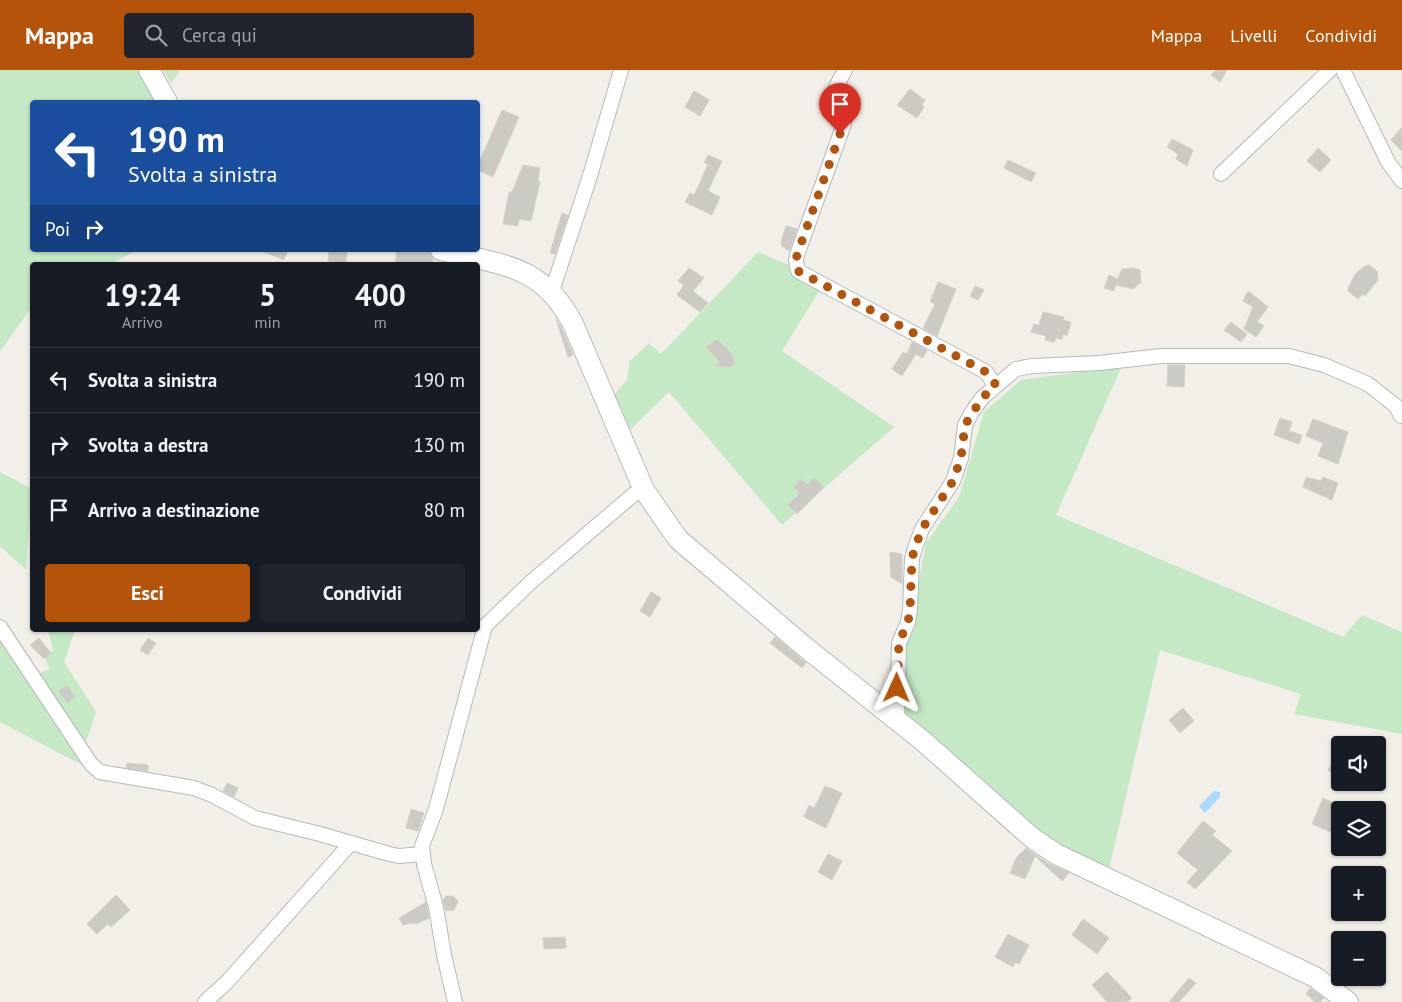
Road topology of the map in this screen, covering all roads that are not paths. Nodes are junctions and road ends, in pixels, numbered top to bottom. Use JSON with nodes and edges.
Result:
{"nodes":[{"id":1,"x":149,"y":70,"type":"edge"},
{"id":2,"x":621,"y":70,"type":"edge"},
{"id":3,"x":845,"y":70,"type":"edge"},
{"id":4,"x":1330,"y":70,"type":"edge"},
{"id":5,"x":1343,"y":70,"type":"edge"},
{"id":6,"x":167,"y":100,"type":"edge"},
{"id":7,"x":1221,"y":174,"type":"dead end"},
{"id":8,"x":1402,"y":181,"type":"edge"},
{"id":9,"x":449,"y":252,"type":"edge"},
{"id":10,"x":552,"y":291,"type":"junction"},
{"id":11,"x":996,"y":385,"type":"junction"},
{"id":12,"x":1401,"y":416,"type":"edge"},
{"id":13,"x":644,"y":490,"type":"junction"},
{"id":14,"x":0,"y":627,"type":"edge"},
{"id":15,"x":897,"y":720,"type":"junction"},
{"id":16,"x":351,"y":843,"type":"junction"},
{"id":17,"x":422,"y":854,"type":"junction"},
{"id":18,"x":205,"y":1002,"type":"edge"},
{"id":19,"x":455,"y":1002,"type":"edge"},
{"id":20,"x":1348,"y":1002,"type":"edge"}],
"edges":[{"from":1,"to":6,"type":"main road"},
{"from":2,"to":10,"type":"street"},
{"from":3,"to":11,"type":"street"},
{"from":4,"to":7,"type":"street"},
{"from":5,"to":8,"type":"street"},
{"from":9,"to":10,"type":"main road"},
{"from":10,"to":13,"type":"main road"},
{"from":11,"to":12,"type":"street"},
{"from":11,"to":15,"type":"street"},
{"from":13,"to":15,"type":"main road"},
{"from":13,"to":17,"type":"street"},
{"from":14,"to":16,"type":"street"},
{"from":15,"to":20,"type":"main road"},
{"from":16,"to":17,"type":"street"},
{"from":16,"to":18,"type":"street"},
{"from":17,"to":19,"type":"street"}]}
